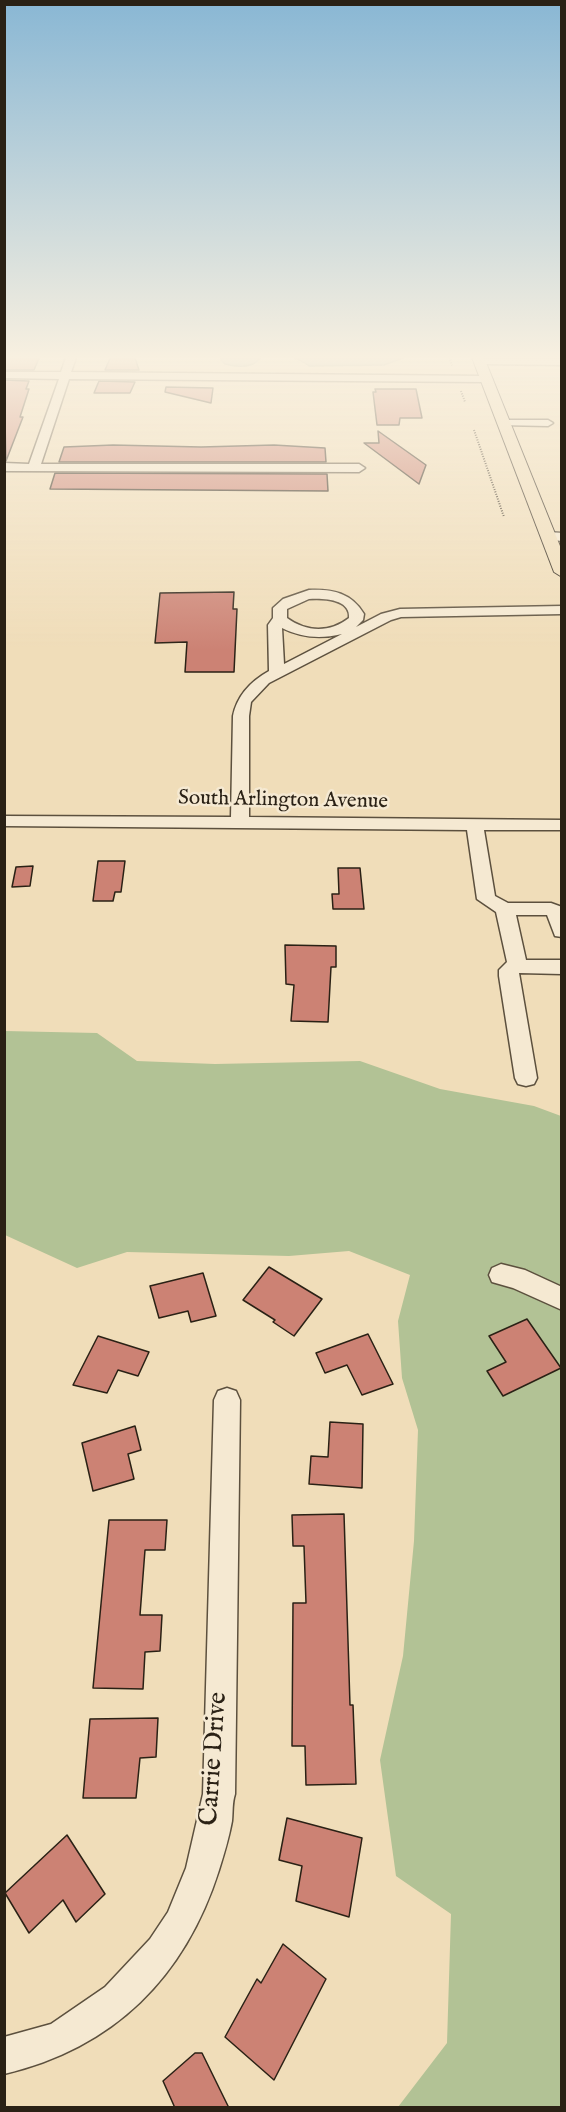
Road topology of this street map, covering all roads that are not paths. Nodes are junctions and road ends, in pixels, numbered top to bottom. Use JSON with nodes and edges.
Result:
{"nodes":[{"id":1,"x":39,"y":454,"type":"edge"},
{"id":2,"x":518,"y":454,"type":"edge"},
{"id":3,"x":4,"y":467,"type":"edge"},
{"id":4,"x":34,"y":467,"type":"junction"},
{"id":5,"x":359,"y":468,"type":"dead end"},
{"id":6,"x":554,"y":536,"type":"edge"},
{"id":7,"x":561,"y":572,"type":"edge"},
{"id":8,"x":561,"y":610,"type":"edge"},
{"id":9,"x":400,"y":613,"type":"junction"},
{"id":10,"x":357,"y":614,"type":"junction"},
{"id":11,"x":280,"y":620,"type":"junction"},
{"id":12,"x":277,"y":673,"type":"junction"},
{"id":13,"x":4,"y":821,"type":"edge"},
{"id":14,"x":240,"y":822,"type":"junction"},
{"id":15,"x":475,"y":825,"type":"junction"},
{"id":16,"x":561,"y":825,"type":"edge"},
{"id":17,"x":506,"y":909,"type":"junction"},
{"id":18,"x":561,"y":931,"type":"edge"},
{"id":19,"x":517,"y":964,"type":"junction"},
{"id":20,"x":561,"y":966,"type":"edge"},
{"id":21,"x":526,"y":1078,"type":"dead end"},
{"id":22,"x":501,"y":1275,"type":"dead end"},
{"id":23,"x":561,"y":1299,"type":"edge"},
{"id":24,"x":227,"y":1400,"type":"dead end"},
{"id":25,"x":4,"y":2056,"type":"edge"}],
"edges":[{"from":1,"to":4,"type":"street"},
{"from":2,"to":6,"type":"main road"},
{"from":3,"to":4,"type":"street"},
{"from":4,"to":5,"type":"street"},
{"from":6,"to":7,"type":"main road"},
{"from":8,"to":9,"type":"street"},
{"from":9,"to":10,"type":"street"},
{"from":9,"to":12,"type":"street"},
{"from":10,"to":11,"type":"street"},
{"from":10,"to":11,"type":"street"},
{"from":11,"to":12,"type":"street"},
{"from":12,"to":14,"type":"street"},
{"from":13,"to":14,"type":"street","name":"South Arlington Avenue"},
{"from":14,"to":15,"type":"street","name":"South Arlington Avenue"},
{"from":15,"to":16,"type":"street","name":"South Arlington Avenue"},
{"from":15,"to":17,"type":"street"},
{"from":17,"to":18,"type":"street"},
{"from":17,"to":19,"type":"street"},
{"from":19,"to":20,"type":"street"},
{"from":19,"to":21,"type":"street"},
{"from":22,"to":23,"type":"street"},
{"from":24,"to":25,"type":"street","name":"Carrie Drive"}]}
